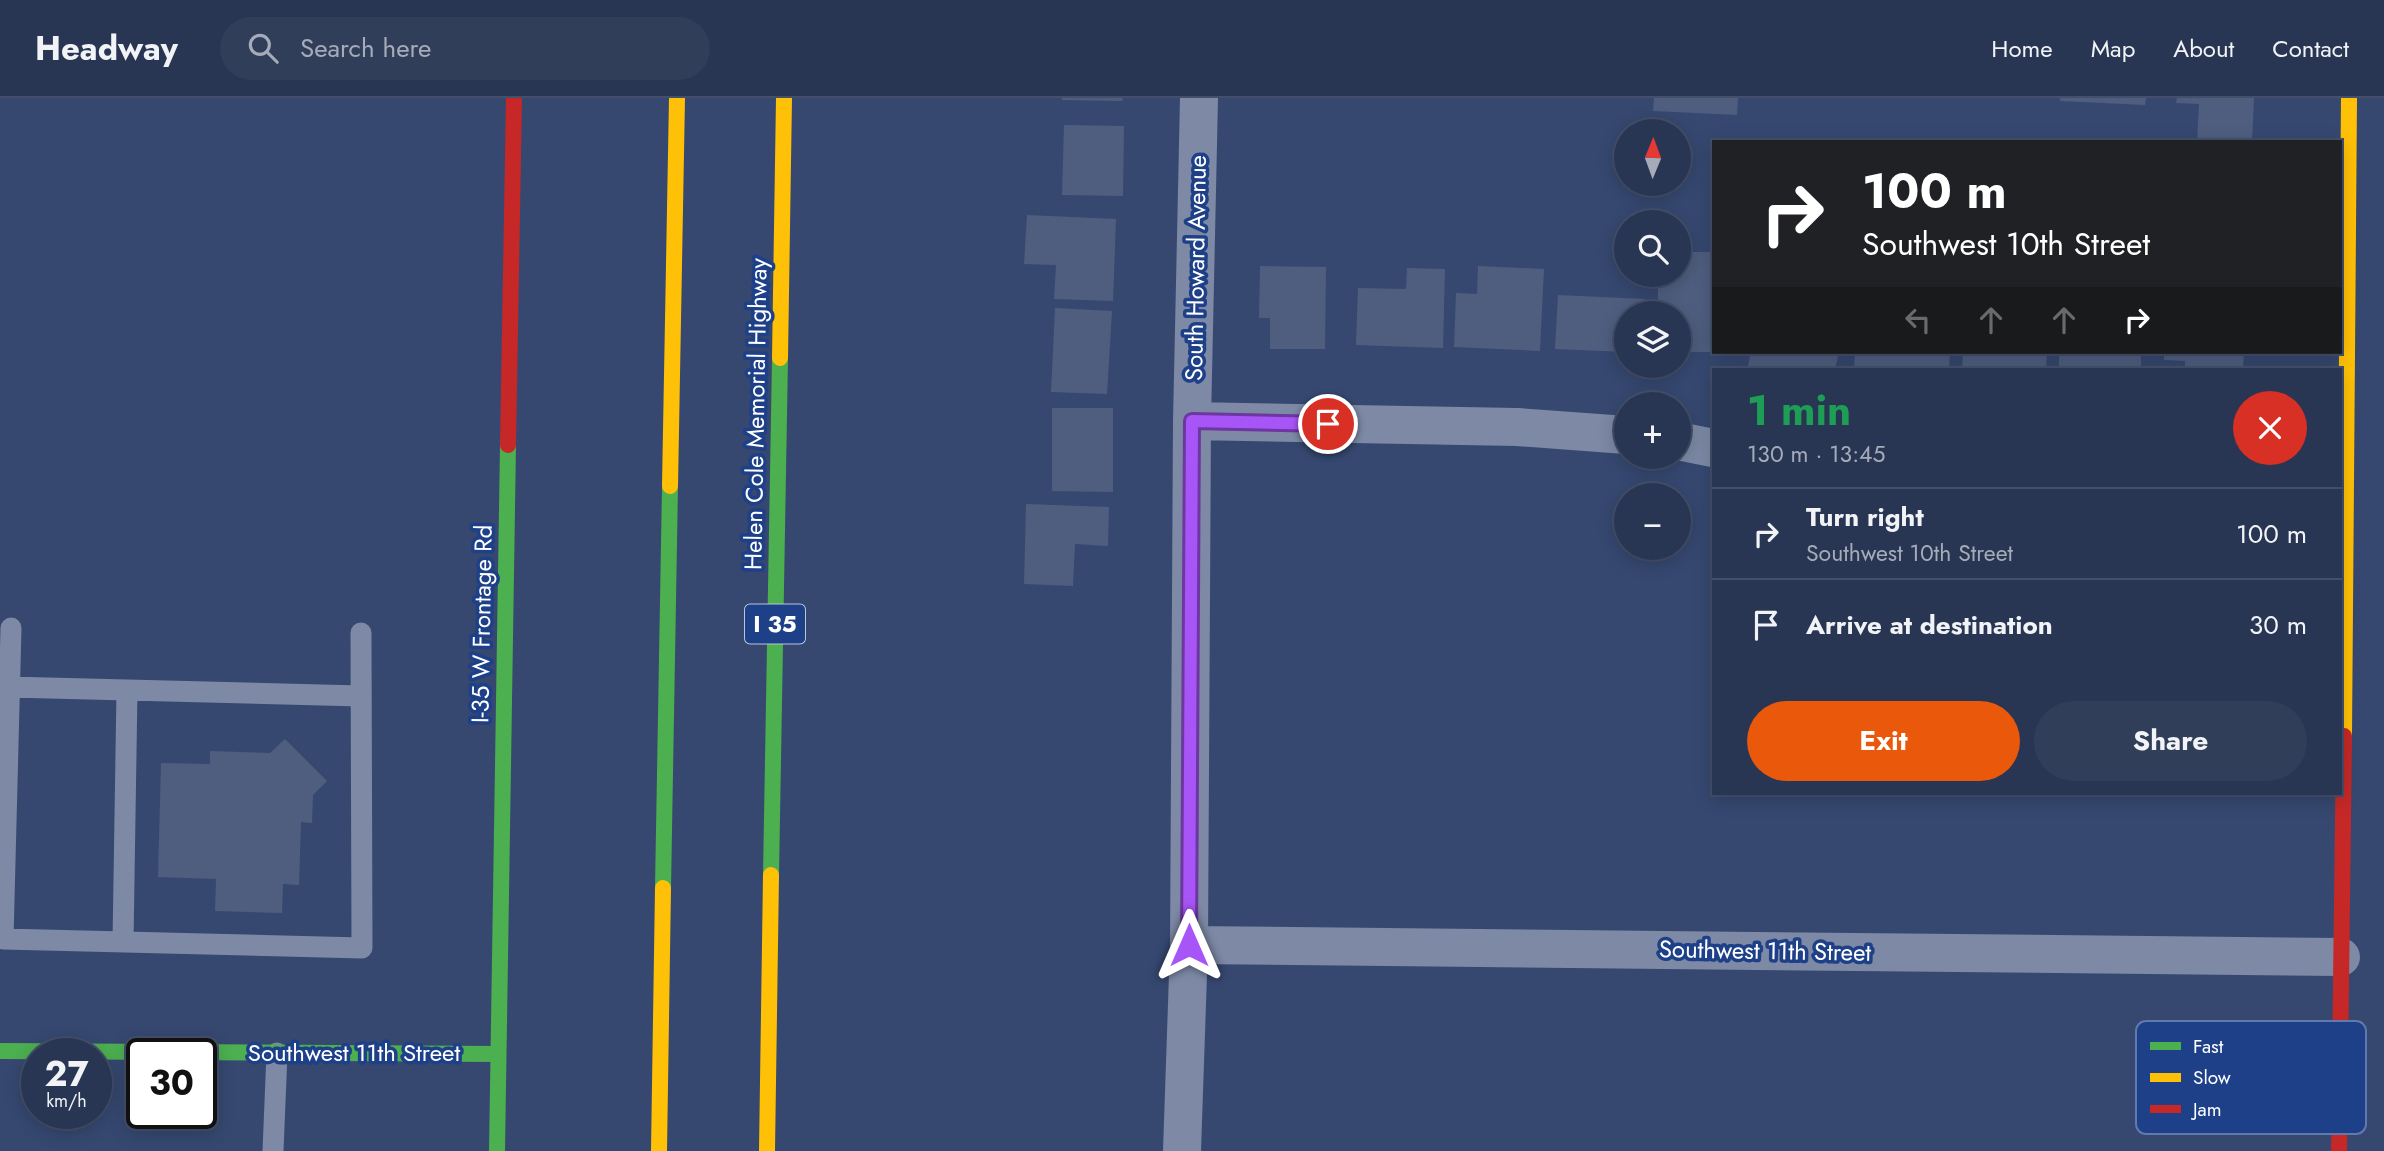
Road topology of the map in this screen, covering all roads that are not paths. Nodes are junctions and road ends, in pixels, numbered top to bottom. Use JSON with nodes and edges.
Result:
{"nodes":[{"id":1,"x":514,"y":98,"type":"edge"},
{"id":2,"x":677,"y":98,"type":"edge"},
{"id":3,"x":784,"y":98,"type":"edge"},
{"id":4,"x":1199,"y":98,"type":"edge"},
{"id":5,"x":2348,"y":98,"type":"edge"},
{"id":6,"x":1192,"y":421,"type":"junction"},
{"id":7,"x":1614,"y":434,"type":"edge"},
{"id":8,"x":1691,"y":444,"type":"edge"},
{"id":9,"x":1712,"y":448,"type":"edge"},
{"id":10,"x":2343,"y":487,"type":"edge"},
{"id":11,"x":11,"y":628,"type":"dead end"},
{"id":12,"x":361,"y":633,"type":"dead end"},
{"id":13,"x":9,"y":687,"type":"junction"},
{"id":14,"x":127,"y":690,"type":"junction"},
{"id":15,"x":361,"y":696,"type":"junction"},
{"id":16,"x":2342,"y":722,"type":"edge"},
{"id":17,"x":2342,"y":795,"type":"edge"},
{"id":18,"x":123,"y":942,"type":"junction"},
{"id":19,"x":1189,"y":945,"type":"junction"},
{"id":20,"x":2341,"y":957,"type":"junction"},
{"id":21,"x":2340,"y":1021,"type":"edge"},
{"id":22,"x":0,"y":1051,"type":"edge"},
{"id":23,"x":277,"y":1053,"type":"junction"},
{"id":24,"x":498,"y":1054,"type":"junction"},
{"id":25,"x":273,"y":1151,"type":"edge"},
{"id":26,"x":497,"y":1151,"type":"edge"},
{"id":27,"x":659,"y":1151,"type":"edge"},
{"id":28,"x":767,"y":1151,"type":"edge"},
{"id":29,"x":1182,"y":1151,"type":"edge"}],
"edges":[{"from":1,"to":24,"type":"main road","name":"I-35 W Frontage Rd"},
{"from":2,"to":27,"type":"main road"},
{"from":3,"to":28,"type":"main road","name":"Helen Cole Memorial Highway","number":"I 35"},
{"from":4,"to":6,"type":"street","name":"South Howard Avenue"},
{"from":5,"to":10,"type":"main road"},
{"from":6,"to":7,"type":"street"},
{"from":6,"to":19,"type":"street","name":"South Howard Avenue"},
{"from":8,"to":9,"type":"street"},
{"from":10,"to":16,"type":"main road"},
{"from":11,"to":13,"type":"lane"},
{"from":12,"to":15,"type":"lane"},
{"from":13,"to":14,"type":"lane"},
{"from":13,"to":18,"type":"lane"},
{"from":14,"to":15,"type":"lane"},
{"from":14,"to":18,"type":"lane"},
{"from":15,"to":18,"type":"lane"},
{"from":17,"to":20,"type":"main road"},
{"from":19,"to":20,"type":"street","name":"Southwest 11th Street"},
{"from":19,"to":29,"type":"street","name":"South Howard Avenue"},
{"from":20,"to":21,"type":"main road"},
{"from":22,"to":23,"type":"main road","name":"Southwest 11th Street"},
{"from":23,"to":24,"type":"main road","name":"Southwest 11th Street"},
{"from":23,"to":25,"type":"lane"},
{"from":24,"to":26,"type":"main road","name":"I-35 W Frontage Rd"}]}
